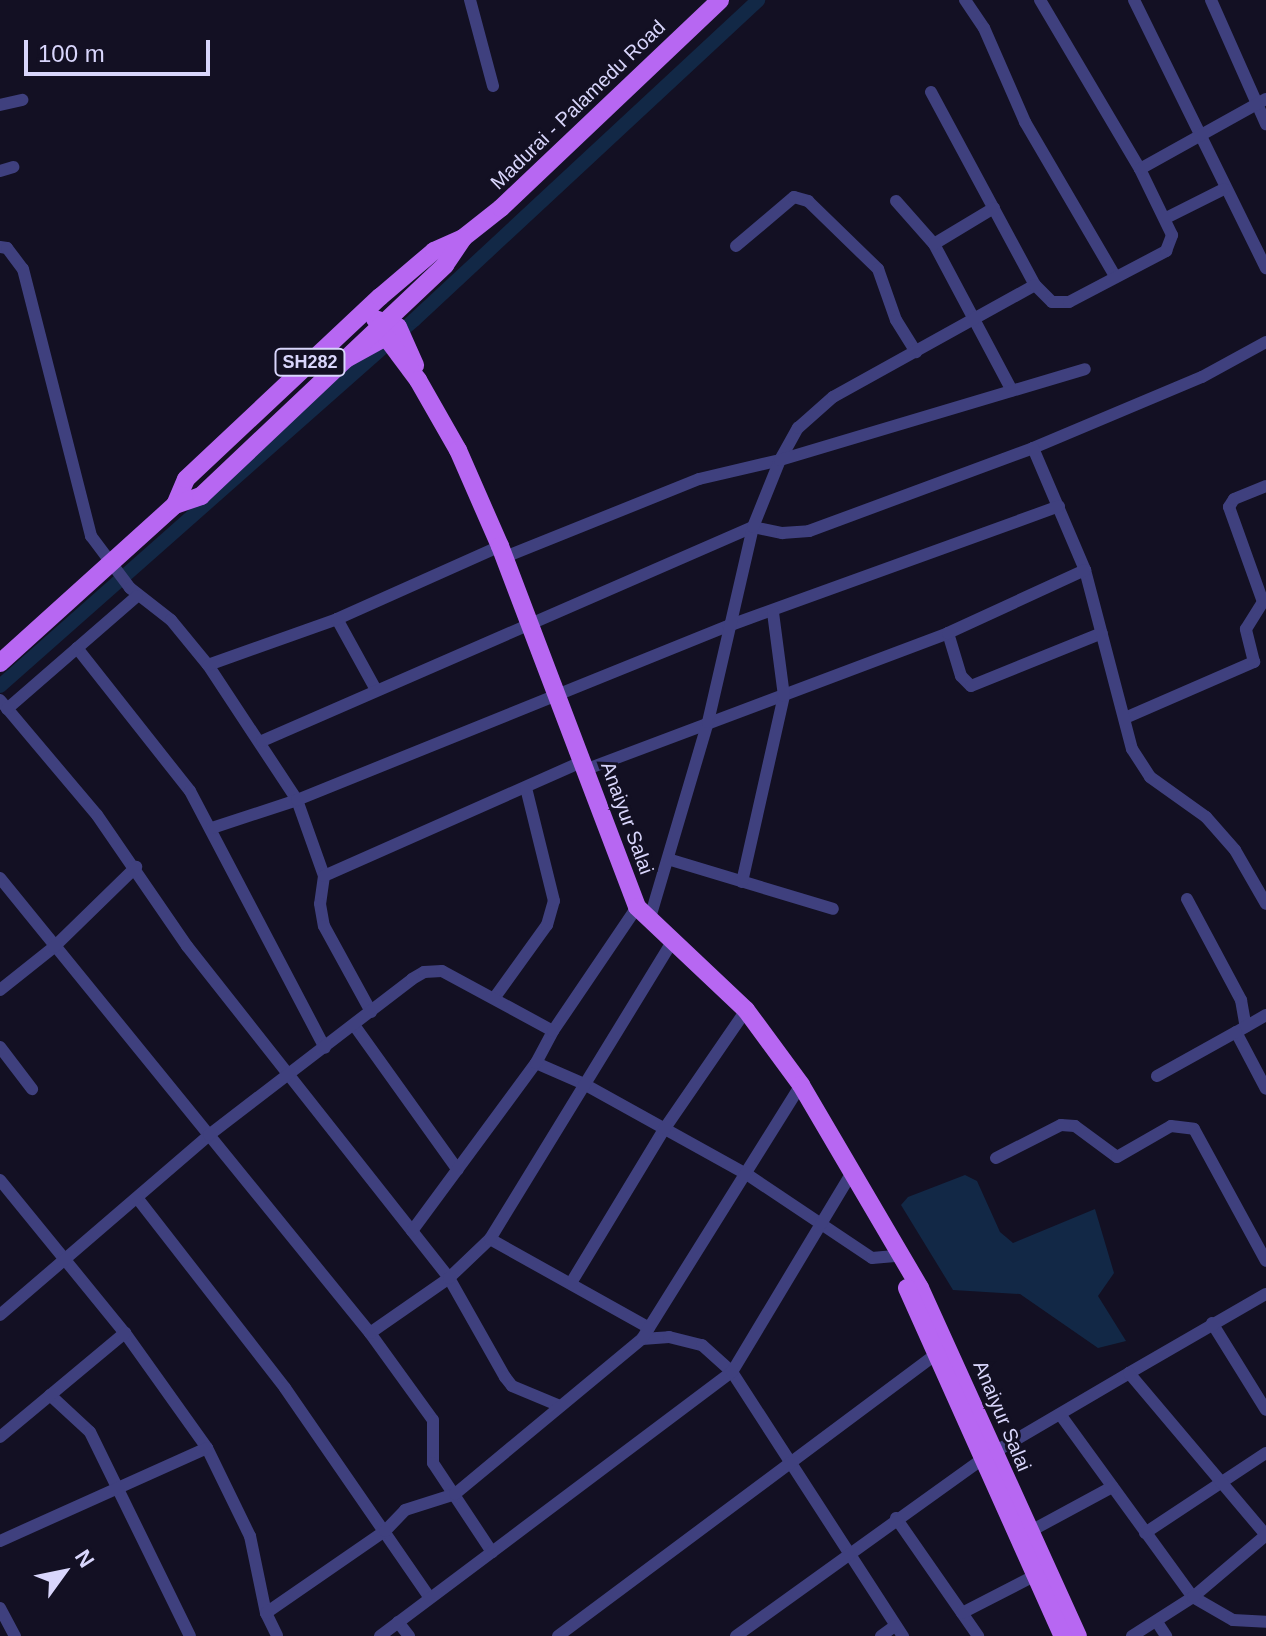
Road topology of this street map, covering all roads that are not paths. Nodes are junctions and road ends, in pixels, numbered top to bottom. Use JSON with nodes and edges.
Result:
{"nodes":[{"id":1,"x":470,"y":0,"type":"edge"},
{"id":2,"x":720,"y":0,"type":"edge"},
{"id":3,"x":965,"y":0,"type":"edge"},
{"id":4,"x":1040,"y":0,"type":"edge"},
{"id":5,"x":1134,"y":0,"type":"edge"},
{"id":6,"x":1211,"y":0,"type":"edge"},
{"id":7,"x":493,"y":86,"type":"dead end"},
{"id":8,"x":931,"y":92,"type":"dead end"},
{"id":9,"x":22,"y":100,"type":"dead end"},
{"id":10,"x":1261,"y":102,"type":"edge"},
{"id":11,"x":0,"y":105,"type":"edge"},
{"id":12,"x":1266,"y":124,"type":"edge"},
{"id":13,"x":1197,"y":136,"type":"junction"},
{"id":14,"x":1140,"y":169,"type":"junction"},
{"id":15,"x":1224,"y":189,"type":"junction"},
{"id":16,"x":896,"y":201,"type":"dead end"},
{"id":17,"x":994,"y":208,"type":"junction"},
{"id":18,"x":1166,"y":218,"type":"junction"},
{"id":19,"x":463,"y":238,"type":"junction"},
{"id":20,"x":934,"y":244,"type":"junction"},
{"id":21,"x":736,"y":246,"type":"dead end"},
{"id":22,"x":0,"y":247,"type":"edge"},
{"id":23,"x":1266,"y":268,"type":"edge"},
{"id":24,"x":1115,"y":276,"type":"junction"},
{"id":25,"x":1035,"y":285,"type":"junction"},
{"id":26,"x":380,"y":297,"type":"junction"},
{"id":27,"x":360,"y":315,"type":"junction"},
{"id":28,"x":975,"y":319,"type":"junction"},
{"id":29,"x":393,"y":333,"type":"junction"},
{"id":30,"x":1266,"y":342,"type":"edge"},
{"id":31,"x":916,"y":352,"type":"junction"},
{"id":32,"x":1085,"y":369,"type":"dead end"},
{"id":33,"x":282,"y":388,"type":"junction"},
{"id":34,"x":1012,"y":391,"type":"junction"},
{"id":35,"x":295,"y":404,"type":"junction"},
{"id":36,"x":1033,"y":448,"type":"junction"},
{"id":37,"x":780,"y":460,"type":"junction"},
{"id":38,"x":1266,"y":486,"type":"edge"},
{"id":39,"x":175,"y":505,"type":"junction"},
{"id":40,"x":1059,"y":506,"type":"junction"},
{"id":41,"x":753,"y":527,"type":"junction"},
{"id":42,"x":502,"y":552,"type":"junction"},
{"id":43,"x":114,"y":569,"type":"junction"},
{"id":44,"x":1085,"y":570,"type":"junction"},
{"id":45,"x":133,"y":592,"type":"junction"},
{"id":46,"x":773,"y":613,"type":"junction"},
{"id":47,"x":337,"y":619,"type":"junction"},
{"id":48,"x":530,"y":622,"type":"junction"},
{"id":49,"x":728,"y":626,"type":"junction"},
{"id":50,"x":948,"y":633,"type":"junction"},
{"id":51,"x":1102,"y":633,"type":"junction"},
{"id":52,"x":77,"y":648,"type":"junction"},
{"id":53,"x":1260,"y":659,"type":"edge"},
{"id":54,"x":0,"y":663,"type":"edge"},
{"id":55,"x":208,"y":665,"type":"junction"},
{"id":56,"x":376,"y":690,"type":"junction"},
{"id":57,"x":556,"y":695,"type":"junction"},
{"id":58,"x":784,"y":696,"type":"junction"},
{"id":59,"x":4,"y":706,"type":"edge"},
{"id":60,"x":1125,"y":718,"type":"junction"},
{"id":61,"x":708,"y":722,"type":"junction"},
{"id":62,"x":262,"y":741,"type":"junction"},
{"id":63,"x":586,"y":765,"type":"junction"},
{"id":64,"x":526,"y":788,"type":"junction"},
{"id":65,"x":297,"y":800,"type":"junction"},
{"id":66,"x":212,"y":828,"type":"junction"},
{"id":67,"x":671,"y":860,"type":"junction"},
{"id":68,"x":136,"y":867,"type":"junction"},
{"id":69,"x":324,"y":876,"type":"junction"},
{"id":70,"x":0,"y":878,"type":"edge"},
{"id":71,"x":742,"y":882,"type":"junction"},
{"id":72,"x":1187,"y":899,"type":"dead end"},
{"id":73,"x":1266,"y":904,"type":"edge"},
{"id":74,"x":833,"y":909,"type":"dead end"},
{"id":75,"x":643,"y":914,"type":"junction"},
{"id":76,"x":673,"y":940,"type":"junction"},
{"id":77,"x":54,"y":947,"type":"junction"},
{"id":78,"x":0,"y":990,"type":"edge"},
{"id":79,"x":495,"y":997,"type":"junction"},
{"id":80,"x":746,"y":1010,"type":"junction"},
{"id":81,"x":371,"y":1012,"type":"junction"},
{"id":82,"x":1266,"y":1015,"type":"edge"},
{"id":83,"x":354,"y":1025,"type":"junction"},
{"id":84,"x":1241,"y":1030,"type":"junction"},
{"id":85,"x":553,"y":1031,"type":"junction"},
{"id":86,"x":0,"y":1047,"type":"edge"},
{"id":87,"x":325,"y":1048,"type":"junction"},
{"id":88,"x":536,"y":1063,"type":"junction"},
{"id":89,"x":288,"y":1076,"type":"junction"},
{"id":90,"x":1157,"y":1076,"type":"dead end"},
{"id":91,"x":584,"y":1084,"type":"junction"},
{"id":92,"x":801,"y":1085,"type":"junction"},
{"id":93,"x":32,"y":1089,"type":"dead end"},
{"id":94,"x":1266,"y":1089,"type":"edge"},
{"id":95,"x":665,"y":1128,"type":"junction"},
{"id":96,"x":209,"y":1135,"type":"junction"},
{"id":97,"x":996,"y":1158,"type":"dead end"},
{"id":98,"x":458,"y":1170,"type":"junction"},
{"id":99,"x":851,"y":1174,"type":"junction"},
{"id":100,"x":748,"y":1175,"type":"junction"},
{"id":101,"x":0,"y":1180,"type":"edge"},
{"id":102,"x":138,"y":1199,"type":"junction"},
{"id":103,"x":878,"y":1218,"type":"junction"},
{"id":104,"x":822,"y":1225,"type":"junction"},
{"id":105,"x":412,"y":1231,"type":"junction"},
{"id":106,"x":490,"y":1239,"type":"junction"},
{"id":107,"x":895,"y":1256,"type":"junction"},
{"id":108,"x":66,"y":1259,"type":"junction"},
{"id":109,"x":1266,"y":1261,"type":"edge"},
{"id":110,"x":449,"y":1278,"type":"junction"},
{"id":111,"x":571,"y":1283,"type":"junction"},
{"id":112,"x":1266,"y":1294,"type":"edge"},
{"id":113,"x":0,"y":1315,"type":"edge"},
{"id":114,"x":1212,"y":1323,"type":"junction"},
{"id":115,"x":125,"y":1333,"type":"junction"},
{"id":116,"x":370,"y":1333,"type":"junction"},
{"id":117,"x":645,"y":1334,"type":"junction"},
{"id":118,"x":941,"y":1350,"type":"junction"},
{"id":119,"x":732,"y":1372,"type":"junction"},
{"id":120,"x":1129,"y":1373,"type":"junction"},
{"id":121,"x":50,"y":1395,"type":"junction"},
{"id":122,"x":560,"y":1406,"type":"junction"},
{"id":123,"x":1266,"y":1410,"type":"edge"},
{"id":124,"x":1062,"y":1417,"type":"junction"},
{"id":125,"x":0,"y":1437,"type":"edge"},
{"id":126,"x":207,"y":1448,"type":"junction"},
{"id":127,"x":1266,"y":1453,"type":"edge"},
{"id":128,"x":988,"y":1456,"type":"junction"},
{"id":129,"x":791,"y":1459,"type":"junction"},
{"id":130,"x":1220,"y":1479,"type":"junction"},
{"id":131,"x":1112,"y":1487,"type":"junction"},
{"id":132,"x":122,"y":1490,"type":"junction"},
{"id":133,"x":455,"y":1494,"type":"junction"},
{"id":134,"x":896,"y":1518,"type":"junction"},
{"id":135,"x":385,"y":1531,"type":"junction"},
{"id":136,"x":1145,"y":1533,"type":"junction"},
{"id":137,"x":1266,"y":1535,"type":"edge"},
{"id":138,"x":1023,"y":1536,"type":"junction"},
{"id":139,"x":0,"y":1541,"type":"edge"},
{"id":140,"x":492,"y":1552,"type":"junction"},
{"id":141,"x":847,"y":1555,"type":"junction"},
{"id":142,"x":1034,"y":1576,"type":"junction"},
{"id":143,"x":1193,"y":1597,"type":"junction"},
{"id":144,"x":430,"y":1598,"type":"junction"},
{"id":145,"x":0,"y":1608,"type":"edge"},
{"id":146,"x":266,"y":1613,"type":"junction"},
{"id":147,"x":962,"y":1613,"type":"junction"},
{"id":148,"x":398,"y":1622,"type":"junction"},
{"id":149,"x":1157,"y":1622,"type":"junction"},
{"id":150,"x":1266,"y":1622,"type":"edge"},
{"id":151,"x":899,"y":1631,"type":"edge"},
{"id":152,"x":740,"y":1635,"type":"edge"},
{"id":153,"x":15,"y":1636,"type":"edge"},
{"id":154,"x":190,"y":1636,"type":"edge"},
{"id":155,"x":277,"y":1636,"type":"edge"},
{"id":156,"x":380,"y":1636,"type":"edge"},
{"id":157,"x":409,"y":1636,"type":"edge"},
{"id":158,"x":558,"y":1636,"type":"edge"},
{"id":159,"x":881,"y":1636,"type":"edge"},
{"id":160,"x":978,"y":1636,"type":"edge"},
{"id":161,"x":1063,"y":1636,"type":"edge"},
{"id":162,"x":1078,"y":1636,"type":"edge"},
{"id":163,"x":1132,"y":1636,"type":"edge"},
{"id":164,"x":1166,"y":1636,"type":"edge"}],
"edges":[{"from":1,"to":7,"type":"street"},
{"from":2,"to":19,"type":"main road","name":"Madurai - Palamedu Road","number":"SH282"},
{"from":3,"to":24,"type":"street"},
{"from":4,"to":14,"type":"street"},
{"from":5,"to":13,"type":"street"},
{"from":6,"to":10,"type":"street"},
{"from":8,"to":17,"type":"street"},
{"from":9,"to":11,"type":"street"},
{"from":10,"to":12,"type":"street"},
{"from":10,"to":13,"type":"street"},
{"from":13,"to":14,"type":"street"},
{"from":13,"to":15,"type":"street"},
{"from":14,"to":18,"type":"street"},
{"from":15,"to":18,"type":"street"},
{"from":15,"to":23,"type":"street"},
{"from":16,"to":20,"type":"street"},
{"from":17,"to":20,"type":"street"},
{"from":17,"to":25,"type":"street"},
{"from":18,"to":24,"type":"street"},
{"from":19,"to":26,"type":"main road","name":"Madurai - Palamedu Road","number":"SH282"},
{"from":19,"to":29,"type":"main road","name":"Madurai - Palamedu Road","number":"SH282"},
{"from":20,"to":28,"type":"street"},
{"from":21,"to":31,"type":"street"},
{"from":22,"to":43,"type":"street"},
{"from":24,"to":25,"type":"street"},
{"from":25,"to":28,"type":"street"},
{"from":26,"to":27,"type":"main road","name":"Madurai - Palamedu Road","number":"SH282"},
{"from":26,"to":29,"type":"main road","name":"Anaiyur Salai"},
{"from":27,"to":29,"type":"main road"},
{"from":27,"to":33,"type":"main road","name":"Madurai - Palamedu Road","number":"SH282"},
{"from":28,"to":31,"type":"street"},
{"from":28,"to":34,"type":"street"},
{"from":29,"to":35,"type":"main road","name":"Madurai - Palamedu Road","number":"SH282"},
{"from":29,"to":42,"type":"main road","name":"Anaiyur Salai"},
{"from":30,"to":36,"type":"street"},
{"from":31,"to":37,"type":"street"},
{"from":32,"to":34,"type":"street"},
{"from":33,"to":35,"type":"main road"},
{"from":33,"to":39,"type":"main road","name":"Madurai - Palamedu Road","number":"SH282"},
{"from":34,"to":37,"type":"street"},
{"from":35,"to":39,"type":"main road","name":"Madurai - Palamedu Road","number":"SH282"},
{"from":36,"to":40,"type":"street"},
{"from":36,"to":41,"type":"street"},
{"from":37,"to":41,"type":"street"},
{"from":37,"to":42,"type":"street"},
{"from":38,"to":53,"type":"street"},
{"from":39,"to":43,"type":"main road","name":"Madurai - Palamedu Road","number":"SH282"},
{"from":40,"to":44,"type":"street"},
{"from":40,"to":46,"type":"street"},
{"from":41,"to":48,"type":"street"},
{"from":41,"to":49,"type":"street"},
{"from":42,"to":47,"type":"street"},
{"from":42,"to":48,"type":"main road","name":"Anaiyur Salai"},
{"from":43,"to":45,"type":"street"},
{"from":43,"to":54,"type":"main road","name":"Madurai - Palamedu Road","number":"SH282"},
{"from":44,"to":50,"type":"street"},
{"from":44,"to":51,"type":"street"},
{"from":45,"to":52,"type":"street"},
{"from":45,"to":55,"type":"street"},
{"from":46,"to":49,"type":"street"},
{"from":46,"to":58,"type":"street"},
{"from":47,"to":55,"type":"street"},
{"from":47,"to":56,"type":"street"},
{"from":48,"to":56,"type":"street"},
{"from":48,"to":57,"type":"main road","name":"Anaiyur Salai"},
{"from":49,"to":57,"type":"street"},
{"from":49,"to":61,"type":"street"},
{"from":50,"to":51,"type":"street"},
{"from":50,"to":58,"type":"street"},
{"from":51,"to":60,"type":"street"},
{"from":52,"to":59,"type":"street"},
{"from":52,"to":66,"type":"street"},
{"from":53,"to":60,"type":"street"},
{"from":55,"to":62,"type":"street"},
{"from":56,"to":62,"type":"street"},
{"from":57,"to":63,"type":"main road","name":"Anaiyur Salai"},
{"from":57,"to":65,"type":"street"},
{"from":58,"to":61,"type":"street"},
{"from":58,"to":71,"type":"street"},
{"from":59,"to":68,"type":"street"},
{"from":60,"to":73,"type":"street"},
{"from":61,"to":63,"type":"street"},
{"from":61,"to":67,"type":"street"},
{"from":62,"to":65,"type":"street"},
{"from":63,"to":64,"type":"street"},
{"from":63,"to":75,"type":"main road","name":"Anaiyur Salai"},
{"from":64,"to":69,"type":"street"},
{"from":64,"to":79,"type":"street"},
{"from":65,"to":66,"type":"street"},
{"from":65,"to":69,"type":"street"},
{"from":66,"to":87,"type":"street"},
{"from":67,"to":71,"type":"street"},
{"from":67,"to":75,"type":"street"},
{"from":68,"to":77,"type":"street"},
{"from":68,"to":89,"type":"street"},
{"from":69,"to":81,"type":"street"},
{"from":70,"to":77,"type":"street"},
{"from":71,"to":74,"type":"street"},
{"from":72,"to":84,"type":"street"},
{"from":75,"to":76,"type":"main road","name":"Anaiyur Salai"},
{"from":75,"to":85,"type":"street"},
{"from":76,"to":80,"type":"main road","name":"Anaiyur Salai"},
{"from":76,"to":91,"type":"street"},
{"from":77,"to":78,"type":"street"},
{"from":77,"to":96,"type":"street"},
{"from":79,"to":81,"type":"street"},
{"from":79,"to":85,"type":"street"},
{"from":80,"to":92,"type":"main road","name":"Anaiyur Salai"},
{"from":80,"to":95,"type":"street"},
{"from":81,"to":83,"type":"street"},
{"from":82,"to":84,"type":"street"},
{"from":83,"to":87,"type":"street"},
{"from":83,"to":98,"type":"street"},
{"from":84,"to":90,"type":"street"},
{"from":84,"to":94,"type":"street"},
{"from":85,"to":88,"type":"street"},
{"from":86,"to":93,"type":"street"},
{"from":87,"to":89,"type":"street"},
{"from":88,"to":91,"type":"street"},
{"from":88,"to":98,"type":"street"},
{"from":89,"to":96,"type":"street"},
{"from":89,"to":105,"type":"street"},
{"from":91,"to":95,"type":"street"},
{"from":91,"to":106,"type":"street"},
{"from":92,"to":99,"type":"main road","name":"Anaiyur Salai"},
{"from":92,"to":100,"type":"street"},
{"from":95,"to":100,"type":"street"},
{"from":95,"to":111,"type":"street"},
{"from":96,"to":102,"type":"street"},
{"from":96,"to":116,"type":"street"},
{"from":97,"to":109,"type":"street"},
{"from":98,"to":105,"type":"street"},
{"from":99,"to":103,"type":"main road","name":"Anaiyur Salai"},
{"from":99,"to":104,"type":"street"},
{"from":100,"to":104,"type":"street"},
{"from":100,"to":117,"type":"street"},
{"from":101,"to":108,"type":"street"},
{"from":102,"to":108,"type":"street"},
{"from":102,"to":135,"type":"street"},
{"from":103,"to":107,"type":"main road","name":"Anaiyur Salai"},
{"from":103,"to":118,"type":"main road","name":"Anaiyur Salai"},
{"from":104,"to":107,"type":"street"},
{"from":104,"to":119,"type":"street"},
{"from":105,"to":110,"type":"street"},
{"from":106,"to":110,"type":"street"},
{"from":106,"to":111,"type":"street"},
{"from":107,"to":118,"type":"main road","name":"Anaiyur Salai"},
{"from":108,"to":113,"type":"street"},
{"from":108,"to":115,"type":"street"},
{"from":110,"to":116,"type":"street"},
{"from":110,"to":122,"type":"street"},
{"from":111,"to":117,"type":"street"},
{"from":112,"to":114,"type":"street"},
{"from":114,"to":120,"type":"street"},
{"from":114,"to":123,"type":"street"},
{"from":115,"to":121,"type":"street"},
{"from":115,"to":126,"type":"street"},
{"from":116,"to":133,"type":"street"},
{"from":117,"to":119,"type":"street"},
{"from":117,"to":122,"type":"street"},
{"from":118,"to":128,"type":"main road","name":"Anaiyur Salai"},
{"from":118,"to":129,"type":"street"},
{"from":119,"to":129,"type":"street"},
{"from":119,"to":140,"type":"street"},
{"from":120,"to":124,"type":"street"},
{"from":120,"to":130,"type":"street"},
{"from":121,"to":125,"type":"street"},
{"from":121,"to":132,"type":"street"},
{"from":122,"to":133,"type":"street"},
{"from":124,"to":128,"type":"street"},
{"from":124,"to":131,"type":"street"},
{"from":126,"to":132,"type":"street"},
{"from":126,"to":146,"type":"street"},
{"from":127,"to":130,"type":"street"},
{"from":128,"to":134,"type":"street"},
{"from":128,"to":138,"type":"main road","name":"Anaiyur Salai"},
{"from":129,"to":141,"type":"street"},
{"from":129,"to":158,"type":"street"},
{"from":130,"to":136,"type":"street"},
{"from":130,"to":137,"type":"street"},
{"from":131,"to":136,"type":"street"},
{"from":131,"to":138,"type":"street"},
{"from":132,"to":139,"type":"street"},
{"from":132,"to":154,"type":"street"},
{"from":133,"to":135,"type":"street"},
{"from":133,"to":140,"type":"street"},
{"from":134,"to":141,"type":"street"},
{"from":134,"to":147,"type":"street"},
{"from":135,"to":144,"type":"street"},
{"from":135,"to":146,"type":"street"},
{"from":136,"to":143,"type":"street"},
{"from":137,"to":143,"type":"street"},
{"from":138,"to":142,"type":"main road","name":"Anaiyur Salai"},
{"from":138,"to":162,"type":"main road","name":"Anaiyur Salai"},
{"from":140,"to":144,"type":"street"},
{"from":141,"to":151,"type":"street"},
{"from":141,"to":152,"type":"street"},
{"from":142,"to":147,"type":"street"},
{"from":142,"to":161,"type":"main road","name":"Anaiyur Salai"},
{"from":143,"to":149,"type":"street"},
{"from":143,"to":150,"type":"street"},
{"from":144,"to":148,"type":"street"},
{"from":145,"to":153,"type":"street"},
{"from":146,"to":155,"type":"street"},
{"from":147,"to":160,"type":"street"},
{"from":148,"to":156,"type":"street"},
{"from":148,"to":157,"type":"street"},
{"from":149,"to":163,"type":"street"},
{"from":149,"to":164,"type":"street"},
{"from":151,"to":159,"type":"street"}]}
